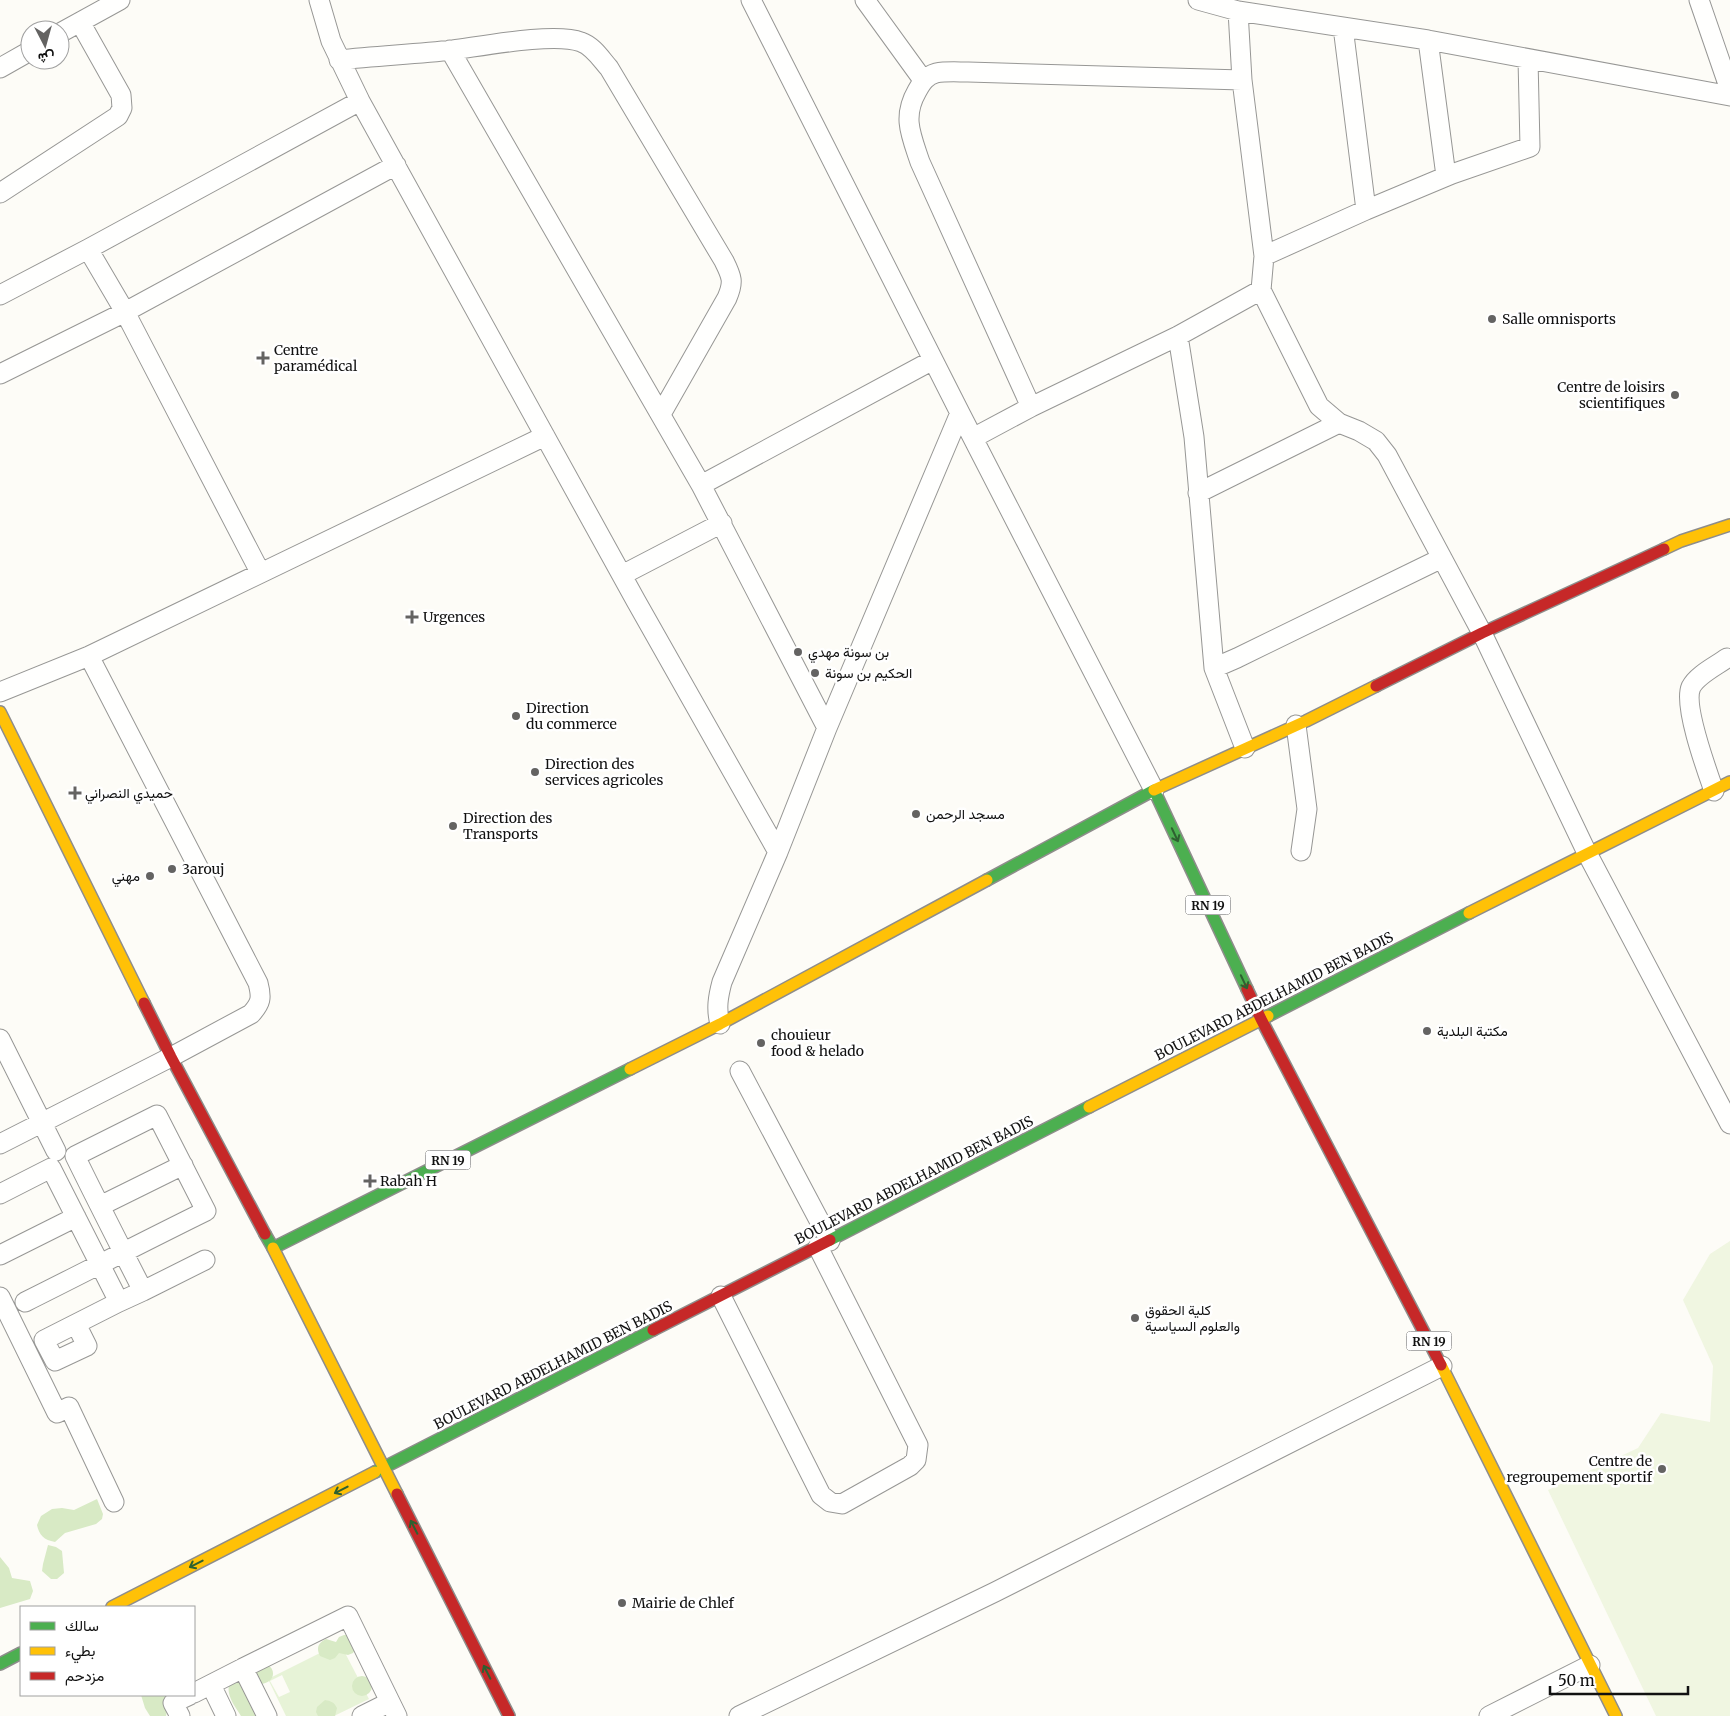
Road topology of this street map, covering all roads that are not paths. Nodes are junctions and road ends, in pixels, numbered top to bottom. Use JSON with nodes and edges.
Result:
{"nodes":[{"id":1,"x":120,"y":0,"type":"edge"},
{"id":2,"x":319,"y":0,"type":"edge"},
{"id":3,"x":751,"y":0,"type":"edge"},
{"id":4,"x":865,"y":0,"type":"edge"},
{"id":5,"x":1198,"y":0,"type":"edge"},
{"id":6,"x":1700,"y":0,"type":"edge"},
{"id":7,"x":1238,"y":11,"type":"junction"},
{"id":8,"x":80,"y":22,"type":"junction"},
{"id":9,"x":1343,"y":27,"type":"junction"},
{"id":10,"x":70,"y":28,"type":"edge"},
{"id":11,"x":1428,"y":40,"type":"junction"},
{"id":12,"x":450,"y":50,"type":"junction"},
{"id":13,"x":20,"y":57,"type":"edge"},
{"id":14,"x":1528,"y":59,"type":"junction"},
{"id":15,"x":339,"y":60,"type":"junction"},
{"id":16,"x":0,"y":68,"type":"edge"},
{"id":17,"x":923,"y":80,"type":"junction"},
{"id":18,"x":1242,"y":80,"type":"junction"},
{"id":19,"x":1730,"y":90,"type":"edge"},
{"id":20,"x":1730,"y":96,"type":"edge"},
{"id":21,"x":360,"y":101,"type":"junction"},
{"id":22,"x":396,"y":165,"type":"junction"},
{"id":23,"x":1446,"y":176,"type":"junction"},
{"id":24,"x":0,"y":193,"type":"edge"},
{"id":25,"x":1366,"y":210,"type":"junction"},
{"id":26,"x":88,"y":249,"type":"junction"},
{"id":27,"x":1264,"y":256,"type":"junction"},
{"id":28,"x":2,"y":289,"type":"edge"},
{"id":29,"x":1261,"y":290,"type":"junction"},
{"id":30,"x":125,"y":312,"type":"junction"},
{"id":31,"x":1178,"y":336,"type":"junction"},
{"id":32,"x":933,"y":360,"type":"junction"},
{"id":33,"x":0,"y":374,"type":"edge"},
{"id":34,"x":1031,"y":407,"type":"junction"},
{"id":35,"x":960,"y":413,"type":"junction"},
{"id":36,"x":661,"y":414,"type":"junction"},
{"id":37,"x":1338,"y":423,"type":"junction"},
{"id":38,"x":545,"y":436,"type":"junction"},
{"id":39,"x":973,"y":438,"type":"junction"},
{"id":40,"x":702,"y":485,"type":"junction"},
{"id":41,"x":1198,"y":493,"type":"junction"},
{"id":42,"x":722,"y":523,"type":"junction"},
{"id":43,"x":1730,"y":526,"type":"edge"},
{"id":44,"x":1442,"y":558,"type":"junction"},
{"id":45,"x":260,"y":572,"type":"junction"},
{"id":46,"x":622,"y":575,"type":"junction"},
{"id":47,"x":1482,"y":633,"type":"junction"},
{"id":48,"x":89,"y":656,"type":"junction"},
{"id":49,"x":1727,"y":658,"type":"dead end"},
{"id":50,"x":1214,"y":668,"type":"junction"},
{"id":51,"x":0,"y":692,"type":"edge"},
{"id":52,"x":0,"y":712,"type":"edge"},
{"id":53,"x":1296,"y":725,"type":"junction"},
{"id":54,"x":827,"y":728,"type":"junction"},
{"id":55,"x":1245,"y":748,"type":"junction"},
{"id":56,"x":1722,"y":787,"type":"edge"},
{"id":57,"x":1154,"y":790,"type":"junction"},
{"id":58,"x":1301,"y":851,"type":"dead end"},
{"id":59,"x":778,"y":852,"type":"junction"},
{"id":60,"x":1587,"y":853,"type":"junction"},
{"id":61,"x":1261,"y":1019,"type":"junction"},
{"id":62,"x":720,"y":1024,"type":"junction"},
{"id":63,"x":0,"y":1039,"type":"edge"},
{"id":64,"x":172,"y":1057,"type":"junction"},
{"id":65,"x":740,"y":1071,"type":"dead end"},
{"id":66,"x":42,"y":1123,"type":"junction"},
{"id":67,"x":1730,"y":1124,"type":"edge"},
{"id":68,"x":0,"y":1144,"type":"edge"},
{"id":69,"x":75,"y":1156,"type":"junction"},
{"id":70,"x":53,"y":1159,"type":"junction"},
{"id":71,"x":183,"y":1165,"type":"junction"},
{"id":72,"x":0,"y":1194,"type":"edge"},
{"id":73,"x":100,"y":1206,"type":"junction"},
{"id":74,"x":76,"y":1217,"type":"junction"},
{"id":75,"x":824,"y":1244,"type":"junction"},
{"id":76,"x":273,"y":1248,"type":"junction"},
{"id":77,"x":123,"y":1252,"type":"junction"},
{"id":78,"x":0,"y":1255,"type":"edge"},
{"id":79,"x":205,"y":1260,"type":"dead end"},
{"id":80,"x":100,"y":1264,"type":"junction"},
{"id":81,"x":142,"y":1291,"type":"junction"},
{"id":82,"x":721,"y":1296,"type":"junction"},
{"id":83,"x":0,"y":1297,"type":"edge"},
{"id":84,"x":25,"y":1302,"type":"dead end"},
{"id":85,"x":119,"y":1302,"type":"junction"},
{"id":86,"x":76,"y":1324,"type":"dead end"},
{"id":87,"x":1442,"y":1366,"type":"junction"},
{"id":88,"x":384,"y":1468,"type":"junction"},
{"id":89,"x":114,"y":1502,"type":"dead end"},
{"id":90,"x":114,"y":1606,"type":"edge"},
{"id":91,"x":20,"y":1654,"type":"edge"},
{"id":92,"x":0,"y":1664,"type":"edge"},
{"id":93,"x":1590,"y":1665,"type":"junction"},
{"id":94,"x":243,"y":1668,"type":"junction"},
{"id":95,"x":202,"y":1689,"type":"edge"},
{"id":96,"x":188,"y":1696,"type":"edge"},
{"id":97,"x":394,"y":1709,"type":"edge"},
{"id":98,"x":180,"y":1716,"type":"edge"},
{"id":99,"x":226,"y":1716,"type":"edge"},
{"id":100,"x":267,"y":1716,"type":"edge"},
{"id":101,"x":362,"y":1716,"type":"edge"},
{"id":102,"x":509,"y":1716,"type":"edge"},
{"id":103,"x":739,"y":1716,"type":"edge"},
{"id":104,"x":1489,"y":1716,"type":"edge"},
{"id":105,"x":1616,"y":1716,"type":"edge"}],
"edges":[{"from":1,"to":8,"type":"street"},
{"from":2,"to":15,"type":"street"},
{"from":3,"to":32,"type":"street"},
{"from":4,"to":17,"type":"street"},
{"from":5,"to":7,"type":"street"},
{"from":6,"to":19,"type":"street"},
{"from":7,"to":9,"type":"street"},
{"from":7,"to":18,"type":"street"},
{"from":8,"to":10,"type":"street"},
{"from":8,"to":24,"type":"street"},
{"from":9,"to":11,"type":"street"},
{"from":9,"to":25,"type":"street"},
{"from":11,"to":14,"type":"street"},
{"from":11,"to":23,"type":"street"},
{"from":12,"to":15,"type":"street"},
{"from":12,"to":36,"type":"street"},
{"from":12,"to":36,"type":"street"},
{"from":13,"to":16,"type":"street"},
{"from":14,"to":20,"type":"street"},
{"from":14,"to":23,"type":"street"},
{"from":15,"to":21,"type":"street"},
{"from":17,"to":18,"type":"street"},
{"from":17,"to":34,"type":"street"},
{"from":18,"to":27,"type":"street"},
{"from":21,"to":22,"type":"street"},
{"from":21,"to":26,"type":"street"},
{"from":22,"to":30,"type":"street"},
{"from":22,"to":38,"type":"street"},
{"from":23,"to":25,"type":"street"},
{"from":25,"to":27,"type":"street"},
{"from":26,"to":28,"type":"street"},
{"from":26,"to":30,"type":"street"},
{"from":27,"to":29,"type":"street"},
{"from":29,"to":31,"type":"street"},
{"from":29,"to":37,"type":"street"},
{"from":30,"to":33,"type":"street"},
{"from":30,"to":45,"type":"street"},
{"from":31,"to":34,"type":"street"},
{"from":31,"to":41,"type":"street"},
{"from":32,"to":35,"type":"street"},
{"from":32,"to":40,"type":"street"},
{"from":34,"to":39,"type":"street"},
{"from":35,"to":39,"type":"street"},
{"from":35,"to":54,"type":"street"},
{"from":36,"to":40,"type":"street"},
{"from":37,"to":41,"type":"street"},
{"from":37,"to":44,"type":"street"},
{"from":38,"to":45,"type":"street"},
{"from":38,"to":46,"type":"street"},
{"from":39,"to":57,"type":"street"},
{"from":40,"to":42,"type":"street"},
{"from":41,"to":50,"type":"street"},
{"from":42,"to":46,"type":"street"},
{"from":42,"to":54,"type":"street"},
{"from":43,"to":47,"type":"main road"},
{"from":44,"to":47,"type":"street"},
{"from":44,"to":50,"type":"street"},
{"from":45,"to":48,"type":"street"},
{"from":46,"to":59,"type":"street"},
{"from":47,"to":53,"type":"main road"},
{"from":47,"to":60,"type":"street"},
{"from":48,"to":51,"type":"street"},
{"from":48,"to":64,"type":"street"},
{"from":49,"to":56,"type":"street"},
{"from":50,"to":55,"type":"street"},
{"from":52,"to":64,"type":"main road"},
{"from":53,"to":55,"type":"main road"},
{"from":53,"to":58,"type":"street"},
{"from":54,"to":59,"type":"street"},
{"from":55,"to":57,"type":"main road"},
{"from":56,"to":60,"type":"main road","name":"BOULEVARD ABDELHAMID BEN BADIS"},
{"from":57,"to":61,"type":"main road","number":"RN 19","one_way":true},
{"from":57,"to":62,"type":"main road","number":"RN 19"},
{"from":59,"to":62,"type":"street"},
{"from":60,"to":61,"type":"main road","name":"BOULEVARD ABDELHAMID BEN BADIS"},
{"from":60,"to":67,"type":"street"},
{"from":61,"to":75,"type":"main road","name":"BOULEVARD ABDELHAMID BEN BADIS"},
{"from":61,"to":87,"type":"main road","number":"RN 19"},
{"from":62,"to":76,"type":"main road","number":"RN 19"},
{"from":63,"to":66,"type":"street"},
{"from":64,"to":66,"type":"street"},
{"from":64,"to":76,"type":"main road"},
{"from":65,"to":75,"type":"street"},
{"from":66,"to":68,"type":"street"},
{"from":66,"to":70,"type":"street"},
{"from":69,"to":70,"type":"street"},
{"from":69,"to":71,"type":"street"},
{"from":69,"to":73,"type":"street"},
{"from":70,"to":72,"type":"street"},
{"from":70,"to":74,"type":"street"},
{"from":71,"to":73,"type":"street"},
{"from":71,"to":77,"type":"street"},
{"from":73,"to":77,"type":"street"},
{"from":74,"to":78,"type":"street"},
{"from":74,"to":80,"type":"street"},
{"from":75,"to":82,"type":"main road","name":"BOULEVARD ABDELHAMID BEN BADIS"},
{"from":75,"to":82,"type":"street"},
{"from":76,"to":88,"type":"main road"},
{"from":77,"to":80,"type":"street"},
{"from":77,"to":81,"type":"street"},
{"from":79,"to":81,"type":"street"},
{"from":80,"to":84,"type":"street"},
{"from":80,"to":85,"type":"street"},
{"from":81,"to":85,"type":"street"},
{"from":82,"to":88,"type":"main road","name":"BOULEVARD ABDELHAMID BEN BADIS"},
{"from":83,"to":89,"type":"street"},
{"from":85,"to":86,"type":"street"},
{"from":87,"to":93,"type":"main road","number":"RN 19"},
{"from":87,"to":103,"type":"street"},
{"from":88,"to":90,"type":"main road","name":"BOULEVARD ABDELHAMID BEN BADIS","one_way":true},
{"from":102,"to":88,"type":"main road","one_way":true},
{"from":91,"to":92,"type":"main road"},
{"from":93,"to":104,"type":"street"},
{"from":93,"to":105,"type":"main road","number":"RN 19"},
{"from":94,"to":95,"type":"street"},
{"from":94,"to":97,"type":"street"},
{"from":94,"to":100,"type":"street"},
{"from":95,"to":99,"type":"street"},
{"from":96,"to":98,"type":"street"},
{"from":97,"to":101,"type":"street"}]}
